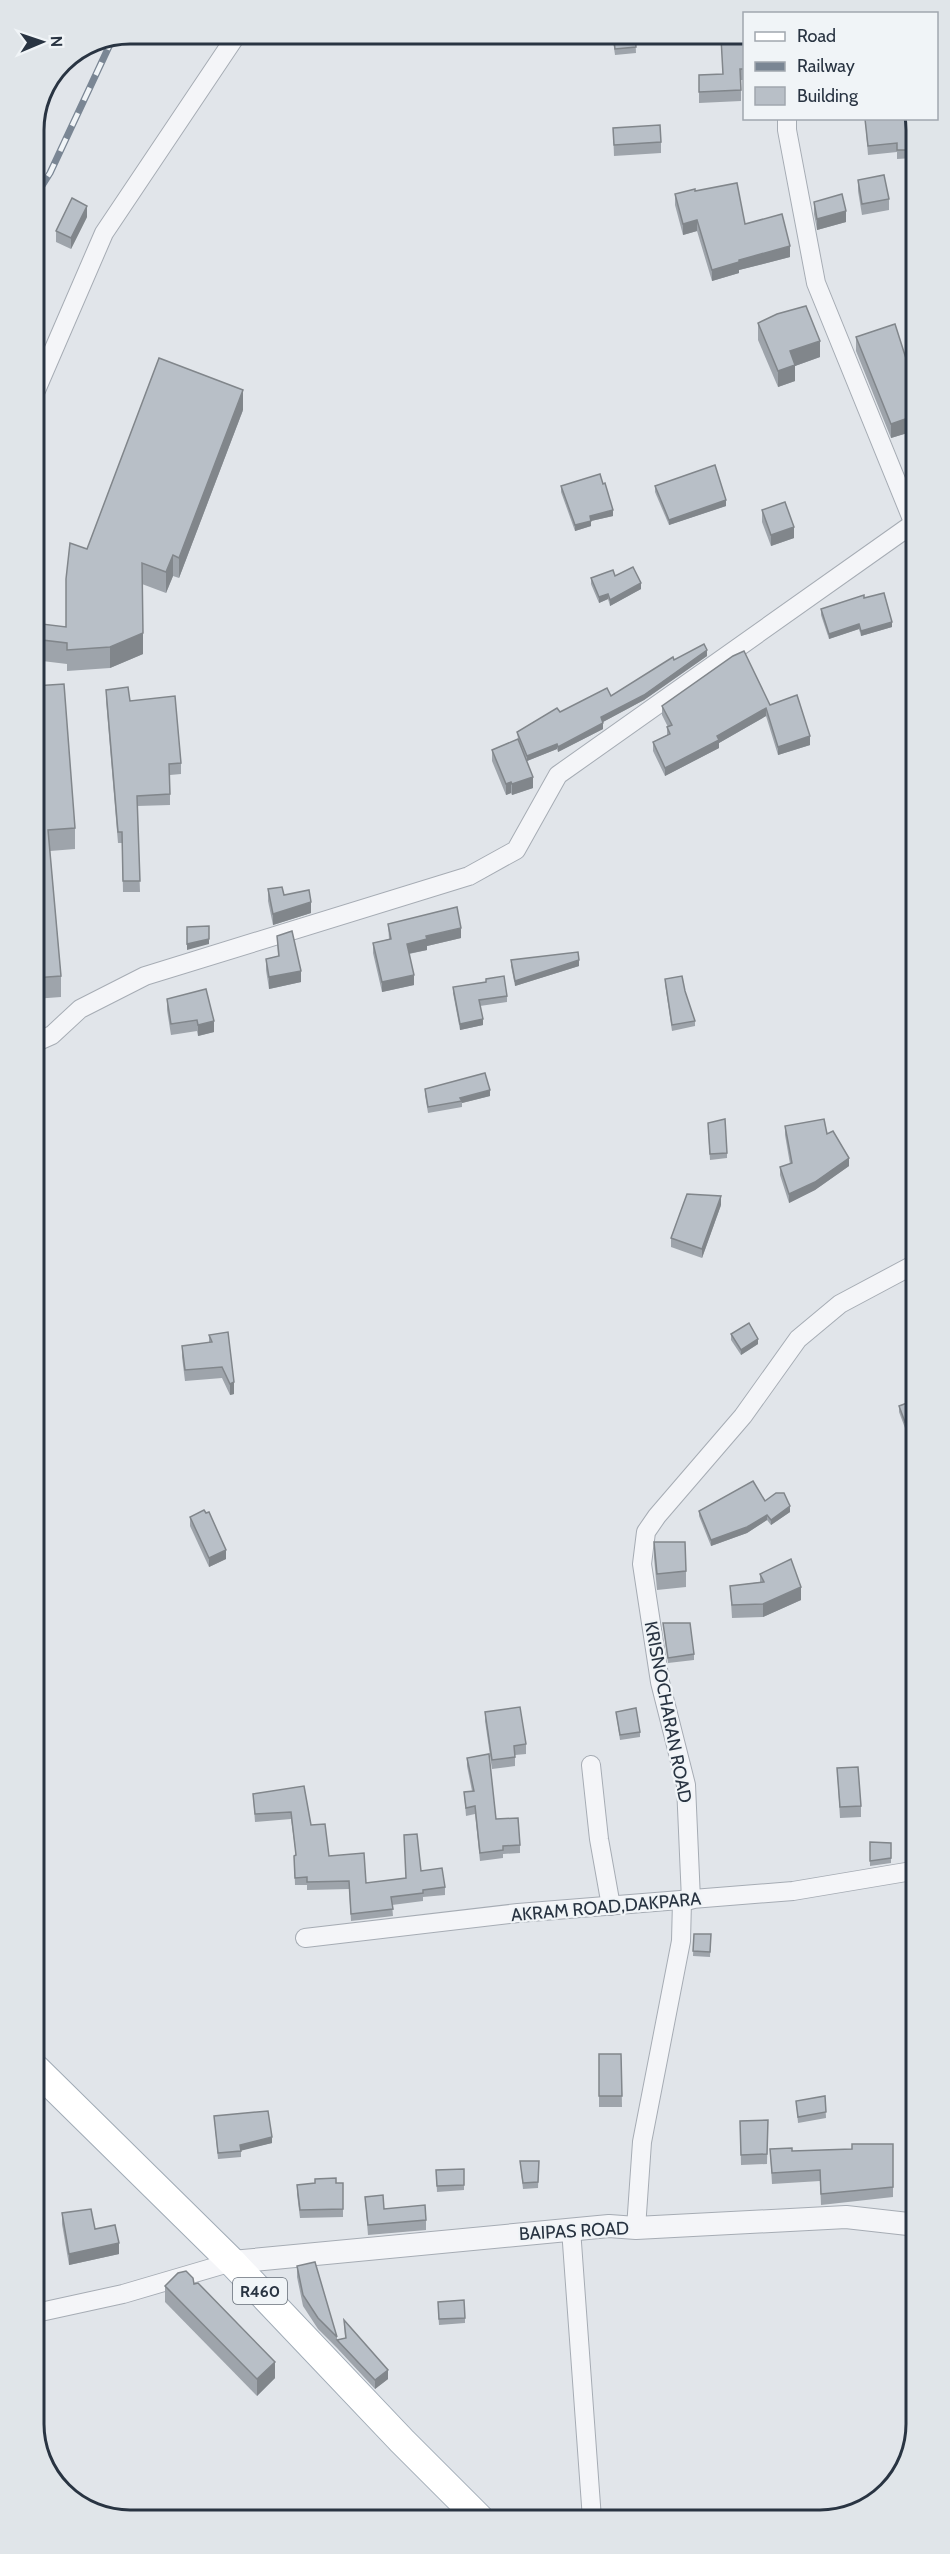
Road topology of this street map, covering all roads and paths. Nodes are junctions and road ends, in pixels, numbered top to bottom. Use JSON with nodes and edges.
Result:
{"nodes":[{"id":1,"x":231,"y":43,"type":"edge"},
{"id":2,"x":787,"y":120,"type":"edge"},
{"id":3,"x":44,"y":372,"type":"edge"},
{"id":4,"x":906,"y":504,"type":"edge"},
{"id":5,"x":906,"y":530,"type":"edge"},
{"id":6,"x":44,"y":1039,"type":"edge"},
{"id":7,"x":906,"y":1269,"type":"edge"},
{"id":8,"x":591,"y":1766,"type":"dead end"},
{"id":9,"x":906,"y":1872,"type":"edge"},
{"id":10,"x":687,"y":1900,"type":"junction"},
{"id":11,"x":611,"y":1906,"type":"junction"},
{"id":12,"x":305,"y":1938,"type":"dead end"},
{"id":13,"x":43,"y":2076,"type":"edge"},
{"id":14,"x":906,"y":2224,"type":"edge"},
{"id":15,"x":636,"y":2228,"type":"junction"},
{"id":16,"x":571,"y":2229,"type":"junction"},
{"id":17,"x":232,"y":2262,"type":"junction"},
{"id":18,"x":43,"y":2311,"type":"edge"},
{"id":19,"x":471,"y":2510,"type":"edge"},
{"id":20,"x":591,"y":2510,"type":"edge"}],
"edges":[{"from":1,"to":3,"type":"street"},
{"from":2,"to":4,"type":"street"},
{"from":5,"to":6,"type":"street"},
{"from":7,"to":10,"type":"street","name":"KRISNOCHARAN ROAD"},
{"from":8,"to":11,"type":"street"},
{"from":9,"to":10,"type":"street","name":"AKRAM ROAD,DAKPARA"},
{"from":10,"to":11,"type":"street","name":"AKRAM ROAD,DAKPARA"},
{"from":10,"to":15,"type":"street","name":"KRISNOCHARAN ROAD"},
{"from":11,"to":12,"type":"street","name":"AKRAM ROAD,DAKPARA"},
{"from":13,"to":17,"type":"main road","number":"R460"},
{"from":14,"to":15,"type":"street","name":"BAIPAS ROAD"},
{"from":15,"to":16,"type":"street","name":"BAIPAS ROAD"},
{"from":16,"to":17,"type":"street","name":"BAIPAS ROAD"},
{"from":16,"to":20,"type":"street"},
{"from":17,"to":18,"type":"street"},
{"from":17,"to":19,"type":"main road","number":"R460"}]}
